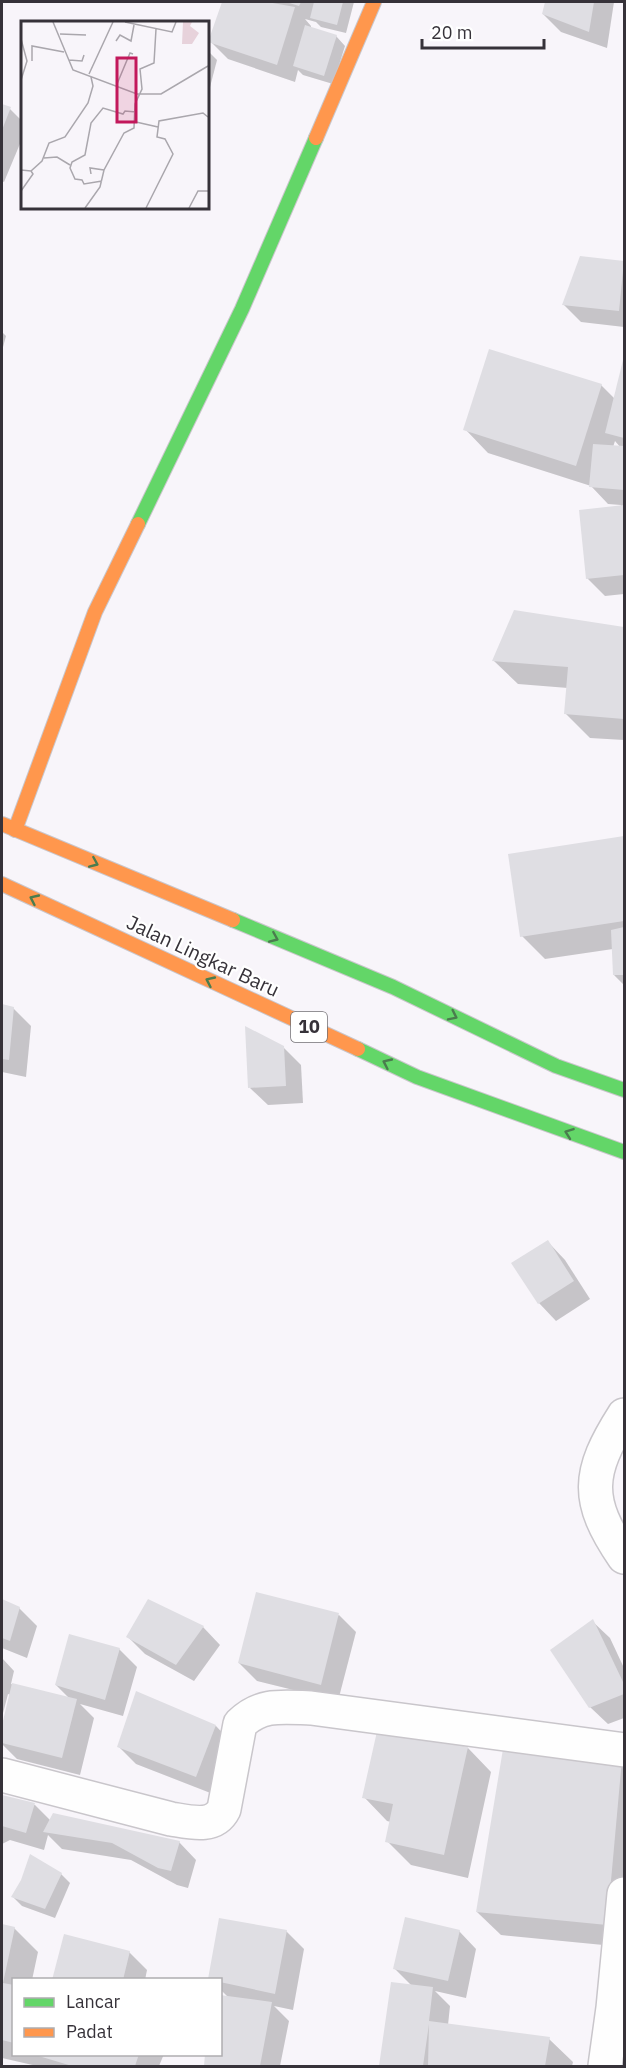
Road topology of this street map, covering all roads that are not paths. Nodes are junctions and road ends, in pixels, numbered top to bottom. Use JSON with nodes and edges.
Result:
{"nodes":[{"id":1,"x":374,"y":2,"type":"edge"},
{"id":2,"x":2,"y":824,"type":"edge"},
{"id":3,"x":15,"y":830,"type":"junction"},
{"id":4,"x":2,"y":884,"type":"edge"},
{"id":5,"x":624,"y":1090,"type":"edge"},
{"id":6,"x":624,"y":1152,"type":"edge"},
{"id":7,"x":624,"y":1415,"type":"edge"},
{"id":8,"x":624,"y":1557,"type":"edge"},
{"id":9,"x":624,"y":1750,"type":"edge"},
{"id":10,"x":2,"y":1775,"type":"edge"},
{"id":11,"x":624,"y":1894,"type":"edge"},
{"id":12,"x":604,"y":2067,"type":"edge"}],
"edges":[{"from":1,"to":3,"type":"main road"},
{"from":2,"to":3,"type":"main road","name":"Jalan Lingkar Baru"},
{"from":3,"to":5,"type":"main road","name":"Jalan Lingkar Baru","one_way":true},
{"from":6,"to":4,"type":"main road","name":"Jalan Lingkar Baru","number":"10","one_way":true},
{"from":7,"to":8,"type":"street"},
{"from":9,"to":10,"type":"street"},
{"from":11,"to":12,"type":"street"}]}
